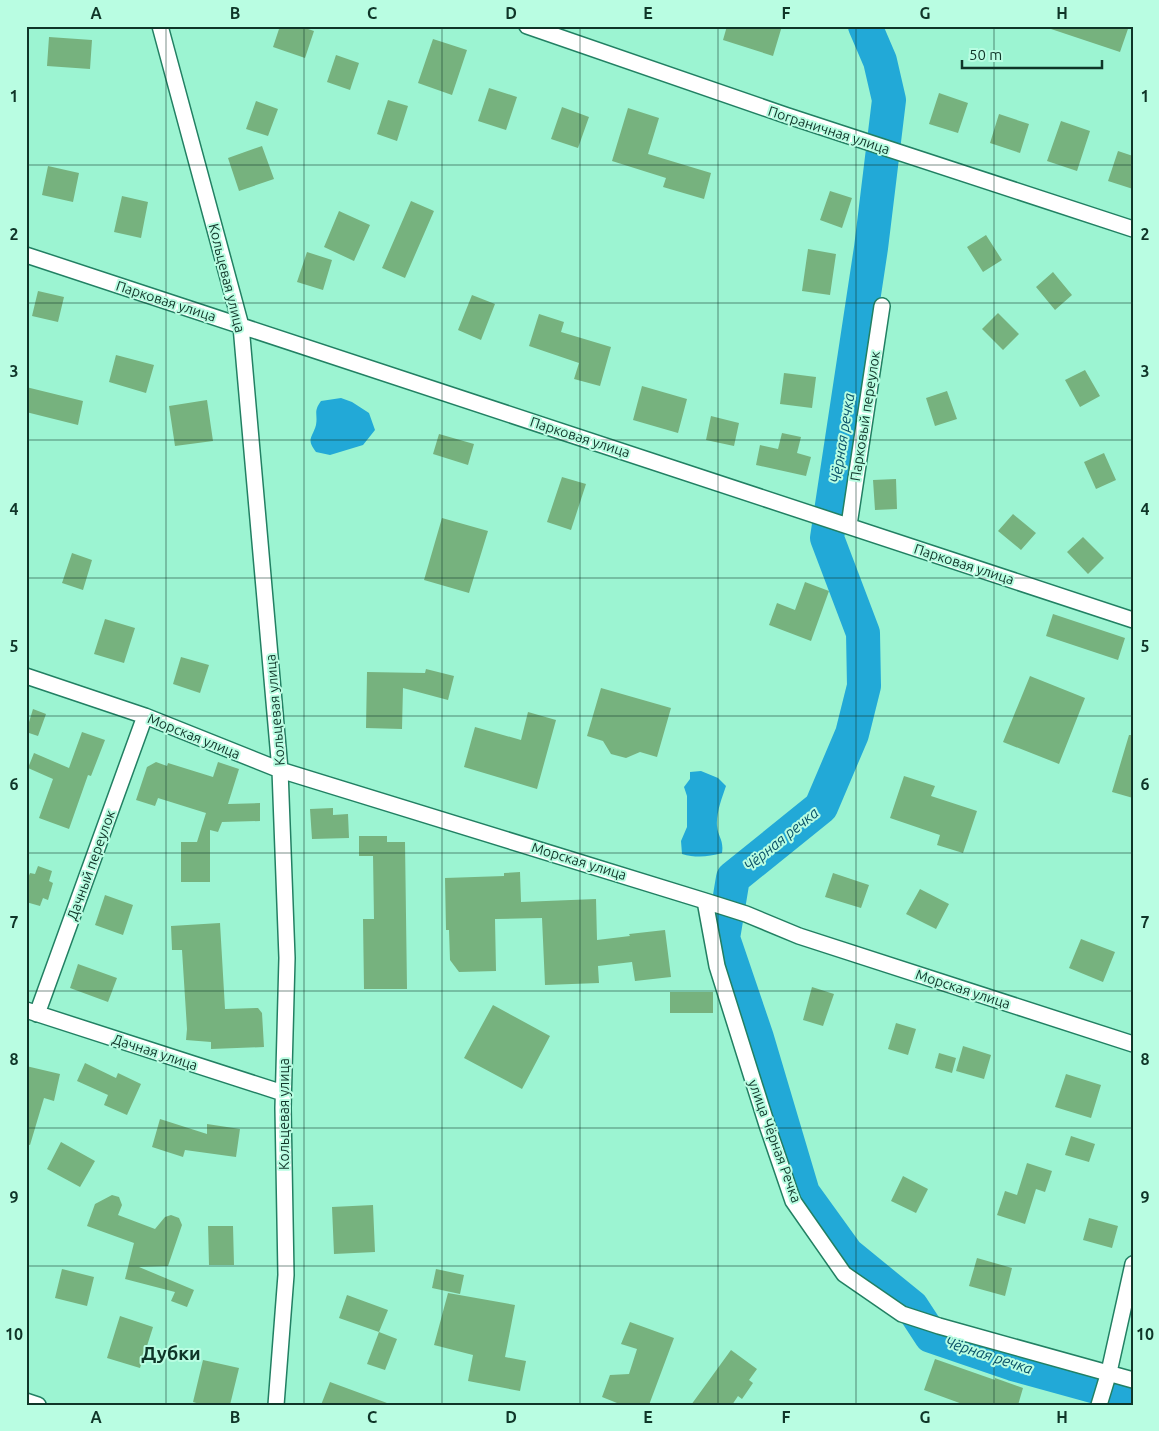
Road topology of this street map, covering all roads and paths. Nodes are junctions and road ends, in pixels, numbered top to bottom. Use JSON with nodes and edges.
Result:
{"nodes":[{"id":1,"x":160,"y":26,"type":"edge"},
{"id":2,"x":527,"y":26,"type":"edge"},
{"id":3,"x":1133,"y":229,"type":"edge"},
{"id":4,"x":26,"y":254,"type":"edge"},
{"id":5,"x":882,"y":306,"type":"dead end"},
{"id":6,"x":241,"y":326,"type":"junction"},
{"id":7,"x":846,"y":524,"type":"junction"},
{"id":8,"x":1133,"y":620,"type":"edge"},
{"id":9,"x":26,"y":676,"type":"edge"},
{"id":10,"x":144,"y":716,"type":"junction"},
{"id":11,"x":280,"y":770,"type":"junction"},
{"id":12,"x":708,"y":902,"type":"junction"},
{"id":13,"x":32,"y":1012,"type":"edge"},
{"id":14,"x":1133,"y":1044,"type":"edge"},
{"id":15,"x":283,"y":1093,"type":"junction"},
{"id":16,"x":1133,"y":1264,"type":"edge"},
{"id":17,"x":1109,"y":1372,"type":"junction"},
{"id":18,"x":1133,"y":1380,"type":"edge"},
{"id":19,"x":26,"y":1401,"type":"edge"},
{"id":20,"x":1100,"y":1404,"type":"edge"},
{"id":21,"x":38,"y":1405,"type":"edge"},
{"id":22,"x":276,"y":1405,"type":"edge"}],
"edges":[{"from":1,"to":6,"type":"street","name":"Кольцевая улица"},
{"from":2,"to":3,"type":"street","name":"Пограничная улица"},
{"from":4,"to":6,"type":"street","name":"Парковая улица"},
{"from":5,"to":7,"type":"street","name":"Парковый переулок"},
{"from":6,"to":7,"type":"street","name":"Парковая улица"},
{"from":6,"to":11,"type":"street","name":"Кольцевая улица"},
{"from":7,"to":8,"type":"street","name":"Парковая улица"},
{"from":9,"to":10,"type":"street","name":"Морская улица"},
{"from":10,"to":11,"type":"street","name":"Морская улица"},
{"from":10,"to":13,"type":"street","name":"Дачный переулок"},
{"from":11,"to":12,"type":"street","name":"Морская улица"},
{"from":11,"to":15,"type":"street","name":"Кольцевая улица"},
{"from":12,"to":14,"type":"street","name":"Морская улица"},
{"from":12,"to":17,"type":"street","name":"улица Чёрная Речка"},
{"from":13,"to":15,"type":"street","name":"Дачная улица"},
{"from":15,"to":22,"type":"street","name":"Кольцевая улица"},
{"from":16,"to":17,"type":"street"},
{"from":17,"to":18,"type":"street","name":"улица Чёрная Речка"},
{"from":17,"to":20,"type":"street"},
{"from":19,"to":21,"type":"street"}]}
